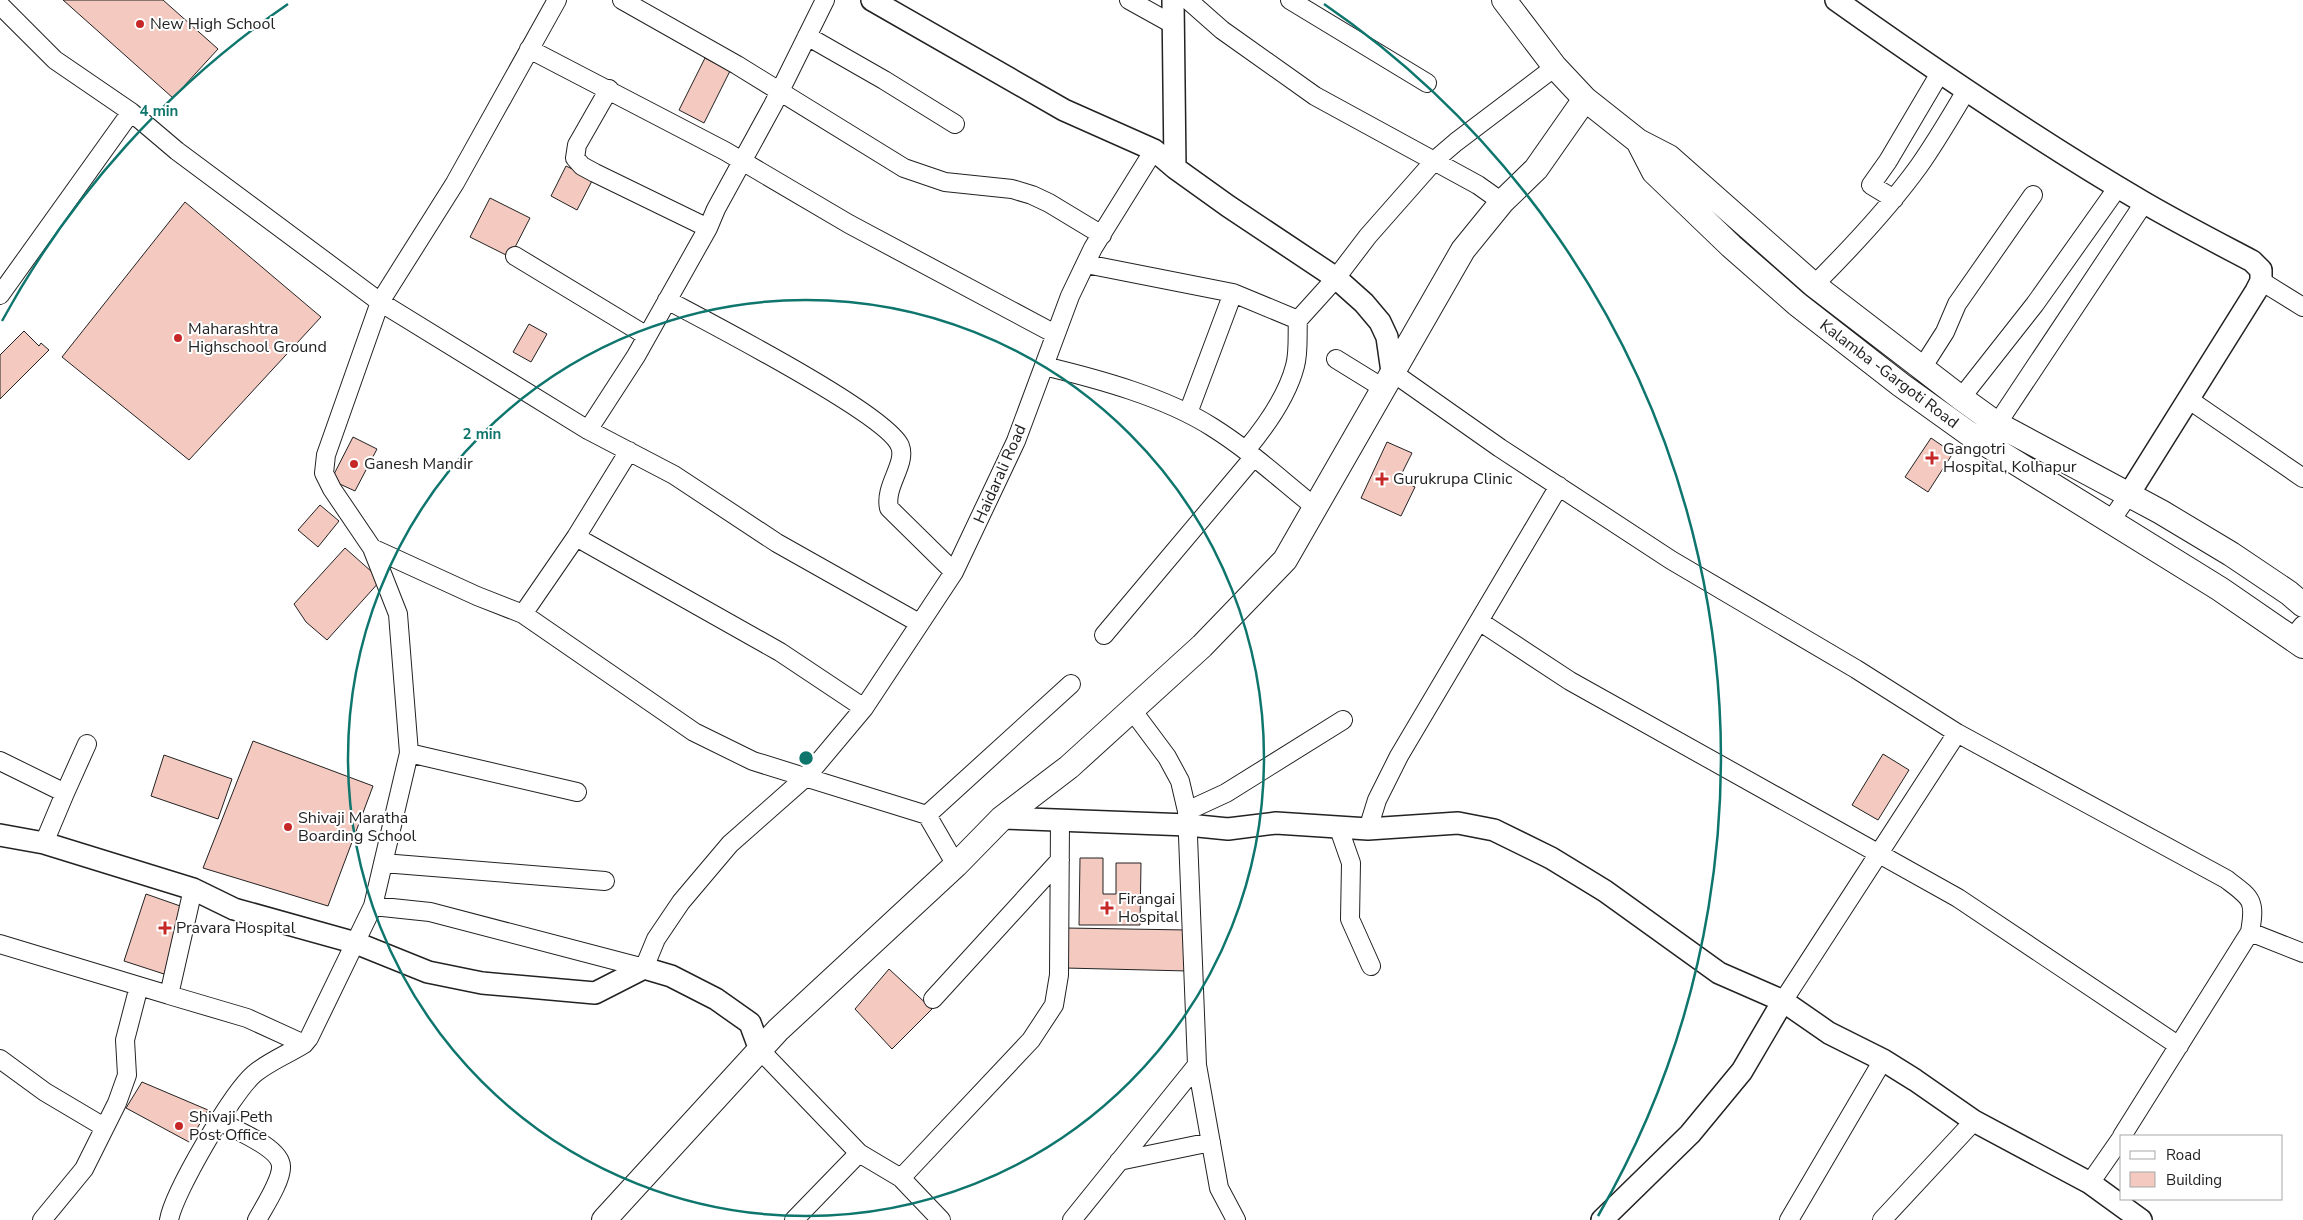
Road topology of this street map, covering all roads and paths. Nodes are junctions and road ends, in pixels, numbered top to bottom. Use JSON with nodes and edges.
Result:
{"nodes":[{"id":1,"x":556,"y":0,"type":"edge"},
{"id":2,"x":622,"y":0,"type":"edge"},
{"id":3,"x":825,"y":0,"type":"edge"},
{"id":4,"x":872,"y":0,"type":"edge"},
{"id":5,"x":1129,"y":0,"type":"edge"},
{"id":6,"x":1173,"y":0,"type":"edge"},
{"id":7,"x":1188,"y":0,"type":"edge"},
{"id":8,"x":1290,"y":0,"type":"edge"},
{"id":9,"x":1504,"y":0,"type":"edge"},
{"id":10,"x":1836,"y":0,"type":"edge"},
{"id":11,"x":0,"y":6,"type":"edge"},
{"id":12,"x":1174,"y":25,"type":"junction"},
{"id":13,"x":807,"y":36,"type":"junction"},
{"id":14,"x":529,"y":49,"type":"junction"},
{"id":15,"x":1555,"y":67,"type":"junction"},
{"id":16,"x":1940,"y":73,"type":"junction"},
{"id":17,"x":1427,"y":82,"type":"dead end"},
{"id":18,"x":608,"y":89,"type":"junction"},
{"id":19,"x":1966,"y":91,"type":"junction"},
{"id":20,"x":780,"y":92,"type":"junction"},
{"id":21,"x":1585,"y":99,"type":"junction"},
{"id":22,"x":131,"y":112,"type":"junction"},
{"id":23,"x":955,"y":124,"type":"dead end"},
{"id":24,"x":1638,"y":141,"type":"junction"},
{"id":25,"x":1154,"y":150,"type":"junction"},
{"id":26,"x":1435,"y":160,"type":"junction"},
{"id":27,"x":742,"y":162,"type":"junction"},
{"id":28,"x":1175,"y":168,"type":"junction"},
{"id":29,"x":2118,"y":187,"type":"junction"},
{"id":30,"x":2033,"y":195,"type":"dead end"},
{"id":31,"x":1894,"y":200,"type":"junction"},
{"id":32,"x":1502,"y":202,"type":"junction"},
{"id":33,"x":2144,"y":203,"type":"junction"},
{"id":34,"x":708,"y":228,"type":"junction"},
{"id":35,"x":1102,"y":235,"type":"junction"},
{"id":36,"x":515,"y":256,"type":"dead end"},
{"id":37,"x":1086,"y":264,"type":"junction"},
{"id":38,"x":1336,"y":278,"type":"junction"},
{"id":39,"x":2261,"y":281,"type":"junction"},
{"id":40,"x":1814,"y":285,"type":"junction"},
{"id":41,"x":1233,"y":293,"type":"junction"},
{"id":42,"x":0,"y":295,"type":"edge"},
{"id":43,"x":667,"y":300,"type":"junction"},
{"id":44,"x":380,"y":302,"type":"junction"},
{"id":45,"x":2303,"y":307,"type":"edge"},
{"id":46,"x":1298,"y":320,"type":"junction"},
{"id":47,"x":1055,"y":334,"type":"junction"},
{"id":48,"x":647,"y":336,"type":"junction"},
{"id":49,"x":1336,"y":359,"type":"dead end"},
{"id":50,"x":1044,"y":366,"type":"junction"},
{"id":51,"x":1922,"y":368,"type":"junction"},
{"id":52,"x":1388,"y":380,"type":"junction"},
{"id":53,"x":1960,"y":398,"type":"junction"},
{"id":54,"x":2188,"y":399,"type":"junction"},
{"id":55,"x":1188,"y":414,"type":"junction"},
{"id":56,"x":1997,"y":424,"type":"junction"},
{"id":57,"x":588,"y":430,"type":"junction"},
{"id":58,"x":630,"y":451,"type":"junction"},
{"id":59,"x":1249,"y":454,"type":"junction"},
{"id":60,"x":2303,"y":478,"type":"edge"},
{"id":61,"x":1559,"y":486,"type":"junction"},
{"id":62,"x":2129,"y":494,"type":"junction"},
{"id":63,"x":1315,"y":507,"type":"junction"},
{"id":64,"x":2110,"y":522,"type":"junction"},
{"id":65,"x":576,"y":537,"type":"junction"},
{"id":66,"x":372,"y":548,"type":"junction"},
{"id":67,"x":954,"y":572,"type":"junction"},
{"id":68,"x":2303,"y":605,"type":"edge"},
{"id":69,"x":523,"y":614,"type":"junction"},
{"id":70,"x":1479,"y":621,"type":"junction"},
{"id":71,"x":920,"y":623,"type":"junction"},
{"id":72,"x":1104,"y":635,"type":"dead end"},
{"id":73,"x":2299,"y":636,"type":"edge"},
{"id":74,"x":1071,"y":684,"type":"dead end"},
{"id":75,"x":864,"y":708,"type":"junction"},
{"id":76,"x":1132,"y":710,"type":"junction"},
{"id":77,"x":1342,"y":720,"type":"dead end"},
{"id":78,"x":1957,"y":734,"type":"junction"},
{"id":79,"x":87,"y":744,"type":"dead end"},
{"id":80,"x":410,"y":753,"type":"junction"},
{"id":81,"x":0,"y":761,"type":"edge"},
{"id":82,"x":807,"y":776,"type":"junction"},
{"id":83,"x":577,"y":792,"type":"dead end"},
{"id":84,"x":65,"y":793,"type":"junction"},
{"id":85,"x":927,"y":814,"type":"junction"},
{"id":86,"x":1002,"y":818,"type":"junction"},
{"id":87,"x":1187,"y":818,"type":"junction"},
{"id":88,"x":1060,"y":821,"type":"junction"},
{"id":89,"x":1338,"y":826,"type":"junction"},
{"id":90,"x":1368,"y":829,"type":"junction"},
{"id":91,"x":0,"y":835,"type":"edge"},
{"id":92,"x":44,"y":843,"type":"junction"},
{"id":93,"x":1879,"y":853,"type":"junction"},
{"id":94,"x":1060,"y":860,"type":"junction"},
{"id":95,"x":384,"y":863,"type":"junction"},
{"id":96,"x":956,"y":865,"type":"junction"},
{"id":97,"x":605,"y":880,"type":"dead end"},
{"id":98,"x":193,"y":889,"type":"junction"},
{"id":99,"x":374,"y":906,"type":"junction"},
{"id":100,"x":2250,"y":932,"type":"junction"},
{"id":101,"x":356,"y":943,"type":"junction"},
{"id":102,"x":0,"y":944,"type":"edge"},
{"id":103,"x":2303,"y":953,"type":"edge"},
{"id":104,"x":1371,"y":966,"type":"dead end"},
{"id":105,"x":644,"y":968,"type":"junction"},
{"id":106,"x":139,"y":986,"type":"junction"},
{"id":107,"x":169,"y":995,"type":"junction"},
{"id":108,"x":933,"y":999,"type":"dead end"},
{"id":109,"x":1783,"y":1002,"type":"junction"},
{"id":110,"x":304,"y":1044,"type":"junction"},
{"id":111,"x":2179,"y":1046,"type":"junction"},
{"id":112,"x":760,"y":1050,"type":"junction"},
{"id":113,"x":0,"y":1060,"type":"edge"},
{"id":114,"x":1883,"y":1060,"type":"junction"},
{"id":115,"x":1197,"y":1065,"type":"junction"},
{"id":116,"x":1974,"y":1121,"type":"junction"},
{"id":117,"x":219,"y":1122,"type":"junction"},
{"id":118,"x":104,"y":1127,"type":"junction"},
{"id":119,"x":2123,"y":1135,"type":"edge"},
{"id":120,"x":2120,"y":1140,"type":"edge"},
{"id":121,"x":1211,"y":1142,"type":"junction"},
{"id":122,"x":859,"y":1153,"type":"junction"},
{"id":123,"x":1120,"y":1161,"type":"junction"},
{"id":124,"x":901,"y":1178,"type":"junction"},
{"id":125,"x":2090,"y":1183,"type":"junction"},
{"id":126,"x":42,"y":1220,"type":"edge"},
{"id":127,"x":169,"y":1220,"type":"edge"},
{"id":128,"x":257,"y":1220,"type":"edge"},
{"id":129,"x":604,"y":1220,"type":"edge"},
{"id":130,"x":794,"y":1220,"type":"edge"},
{"id":131,"x":941,"y":1220,"type":"edge"},
{"id":132,"x":1072,"y":1220,"type":"edge"},
{"id":133,"x":1236,"y":1220,"type":"edge"},
{"id":134,"x":1602,"y":1220,"type":"edge"},
{"id":135,"x":1789,"y":1220,"type":"edge"},
{"id":136,"x":1882,"y":1220,"type":"edge"},
{"id":137,"x":2141,"y":1220,"type":"edge"}],
"edges":[{"from":1,"to":14,"type":"street"},
{"from":2,"to":20,"type":"street"},
{"from":3,"to":13,"type":"street"},
{"from":4,"to":25,"type":"street"},
{"from":5,"to":12,"type":"street"},
{"from":6,"to":12,"type":"street"},
{"from":7,"to":26,"type":"street"},
{"from":8,"to":17,"type":"street"},
{"from":9,"to":15,"type":"main road","name":"Kalamba -Gargoti Road"},
{"from":10,"to":16,"type":"street"},
{"from":11,"to":22,"type":"street"},
{"from":12,"to":28,"type":"street"},
{"from":13,"to":20,"type":"street"},
{"from":13,"to":23,"type":"street"},
{"from":14,"to":18,"type":"street"},
{"from":14,"to":44,"type":"street"},
{"from":15,"to":21,"type":"main road","name":"Kalamba -Gargoti Road"},
{"from":15,"to":26,"type":"street"},
{"from":16,"to":19,"type":"street"},
{"from":16,"to":31,"type":"street"},
{"from":18,"to":27,"type":"street"},
{"from":18,"to":34,"type":"street"},
{"from":19,"to":29,"type":"street"},
{"from":19,"to":31,"type":"street"},
{"from":20,"to":27,"type":"street"},
{"from":20,"to":35,"type":"street"},
{"from":21,"to":24,"type":"main road","name":"Kalamba -Gargoti Road"},
{"from":21,"to":32,"type":"main road"},
{"from":22,"to":42,"type":"street"},
{"from":22,"to":44,"type":"street"},
{"from":24,"to":40,"type":"main road","name":"Kalamba -Gargoti Road"},
{"from":24,"to":64,"type":"main road","name":"Kalamba -Gargoti Road"},
{"from":25,"to":28,"type":"street"},
{"from":25,"to":35,"type":"street","name":"Haidarali Road"},
{"from":26,"to":32,"type":"street"},
{"from":26,"to":38,"type":"street"},
{"from":27,"to":34,"type":"street"},
{"from":27,"to":47,"type":"street"},
{"from":28,"to":38,"type":"street"},
{"from":29,"to":33,"type":"street"},
{"from":29,"to":53,"type":"street"},
{"from":30,"to":51,"type":"street"},
{"from":31,"to":40,"type":"street"},
{"from":32,"to":52,"type":"main road"},
{"from":33,"to":39,"type":"street"},
{"from":33,"to":56,"type":"street"},
{"from":34,"to":43,"type":"street"},
{"from":35,"to":37,"type":"street","name":"Haidarali Road"},
{"from":36,"to":48,"type":"street"},
{"from":37,"to":41,"type":"street"},
{"from":37,"to":47,"type":"street","name":"Haidarali Road"},
{"from":38,"to":46,"type":"street"},
{"from":38,"to":52,"type":"street"},
{"from":39,"to":45,"type":"street"},
{"from":39,"to":54,"type":"street"},
{"from":40,"to":51,"type":"main road","name":"Kalamba -Gargoti Road"},
{"from":41,"to":46,"type":"street"},
{"from":41,"to":55,"type":"street"},
{"from":43,"to":48,"type":"street"},
{"from":43,"to":67,"type":"street"},
{"from":44,"to":57,"type":"street"},
{"from":44,"to":66,"type":"street"},
{"from":46,"to":59,"type":"street"},
{"from":47,"to":50,"type":"street","name":"Haidarali Road"},
{"from":48,"to":57,"type":"street"},
{"from":49,"to":52,"type":"street"},
{"from":50,"to":55,"type":"street"},
{"from":50,"to":67,"type":"street","name":"Haidarali Road"},
{"from":51,"to":53,"type":"main road","name":"Kalamba -Gargoti Road"},
{"from":52,"to":61,"type":"street"},
{"from":52,"to":63,"type":"main road"},
{"from":53,"to":56,"type":"main road","name":"Kalamba -Gargoti Road"},
{"from":54,"to":60,"type":"street"},
{"from":54,"to":62,"type":"street"},
{"from":55,"to":59,"type":"street"},
{"from":56,"to":62,"type":"main road","name":"Kalamba -Gargoti Road"},
{"from":57,"to":58,"type":"street"},
{"from":58,"to":65,"type":"street"},
{"from":58,"to":71,"type":"street"},
{"from":59,"to":63,"type":"street"},
{"from":59,"to":72,"type":"street"},
{"from":61,"to":70,"type":"street"},
{"from":61,"to":78,"type":"street"},
{"from":62,"to":64,"type":"street"},
{"from":62,"to":68,"type":"main road","name":"Kalamba -Gargoti Road"},
{"from":63,"to":76,"type":"main road"},
{"from":64,"to":73,"type":"main road","name":"Kalamba -Gargoti Road"},
{"from":65,"to":69,"type":"street"},
{"from":65,"to":75,"type":"street"},
{"from":66,"to":69,"type":"street"},
{"from":66,"to":80,"type":"street"},
{"from":67,"to":71,"type":"street","name":"Haidarali Road"},
{"from":69,"to":82,"type":"street"},
{"from":70,"to":90,"type":"street"},
{"from":70,"to":93,"type":"street"},
{"from":71,"to":75,"type":"street","name":"Haidarali Road"},
{"from":74,"to":85,"type":"street"},
{"from":75,"to":82,"type":"street","name":"Haidarali Road"},
{"from":76,"to":86,"type":"main road"},
{"from":76,"to":87,"type":"street"},
{"from":77,"to":87,"type":"street"},
{"from":78,"to":93,"type":"street"},
{"from":78,"to":100,"type":"street"},
{"from":79,"to":84,"type":"street"},
{"from":80,"to":83,"type":"street"},
{"from":80,"to":95,"type":"street"},
{"from":81,"to":84,"type":"street"},
{"from":82,"to":85,"type":"street"},
{"from":82,"to":105,"type":"street","name":"Haidarali Road"},
{"from":84,"to":92,"type":"street"},
{"from":85,"to":96,"type":"street"},
{"from":86,"to":88,"type":"street"},
{"from":86,"to":96,"type":"main road"},
{"from":87,"to":88,"type":"street"},
{"from":87,"to":89,"type":"street"},
{"from":87,"to":115,"type":"street"},
{"from":88,"to":94,"type":"street"},
{"from":89,"to":90,"type":"street"},
{"from":89,"to":104,"type":"street"},
{"from":90,"to":109,"type":"street"},
{"from":91,"to":92,"type":"street"},
{"from":92,"to":98,"type":"street"},
{"from":93,"to":109,"type":"street"},
{"from":93,"to":111,"type":"street"},
{"from":94,"to":108,"type":"street"},
{"from":94,"to":124,"type":"street"},
{"from":95,"to":97,"type":"street"},
{"from":95,"to":99,"type":"street"},
{"from":96,"to":112,"type":"main road"},
{"from":98,"to":101,"type":"street"},
{"from":98,"to":107,"type":"street"},
{"from":99,"to":101,"type":"street"},
{"from":99,"to":105,"type":"street"},
{"from":100,"to":103,"type":"street"},
{"from":100,"to":111,"type":"street"},
{"from":101,"to":105,"type":"street"},
{"from":101,"to":110,"type":"street"},
{"from":102,"to":106,"type":"street"},
{"from":105,"to":112,"type":"street"},
{"from":106,"to":107,"type":"street"},
{"from":106,"to":118,"type":"street"},
{"from":107,"to":110,"type":"street"},
{"from":109,"to":114,"type":"street"},
{"from":109,"to":134,"type":"street"},
{"from":110,"to":117,"type":"street"},
{"from":111,"to":119,"type":"street"},
{"from":112,"to":122,"type":"street"},
{"from":112,"to":129,"type":"main road"},
{"from":113,"to":118,"type":"street"},
{"from":114,"to":116,"type":"street"},
{"from":114,"to":135,"type":"street"},
{"from":115,"to":121,"type":"street"},
{"from":115,"to":123,"type":"street"},
{"from":116,"to":125,"type":"street"},
{"from":116,"to":136,"type":"street"},
{"from":117,"to":127,"type":"street"},
{"from":117,"to":128,"type":"street"},
{"from":118,"to":126,"type":"street"},
{"from":120,"to":125,"type":"street"},
{"from":121,"to":123,"type":"street"},
{"from":121,"to":133,"type":"street"},
{"from":122,"to":124,"type":"street"},
{"from":122,"to":130,"type":"street"},
{"from":123,"to":132,"type":"street"},
{"from":124,"to":131,"type":"street"},
{"from":125,"to":137,"type":"street"}]}
